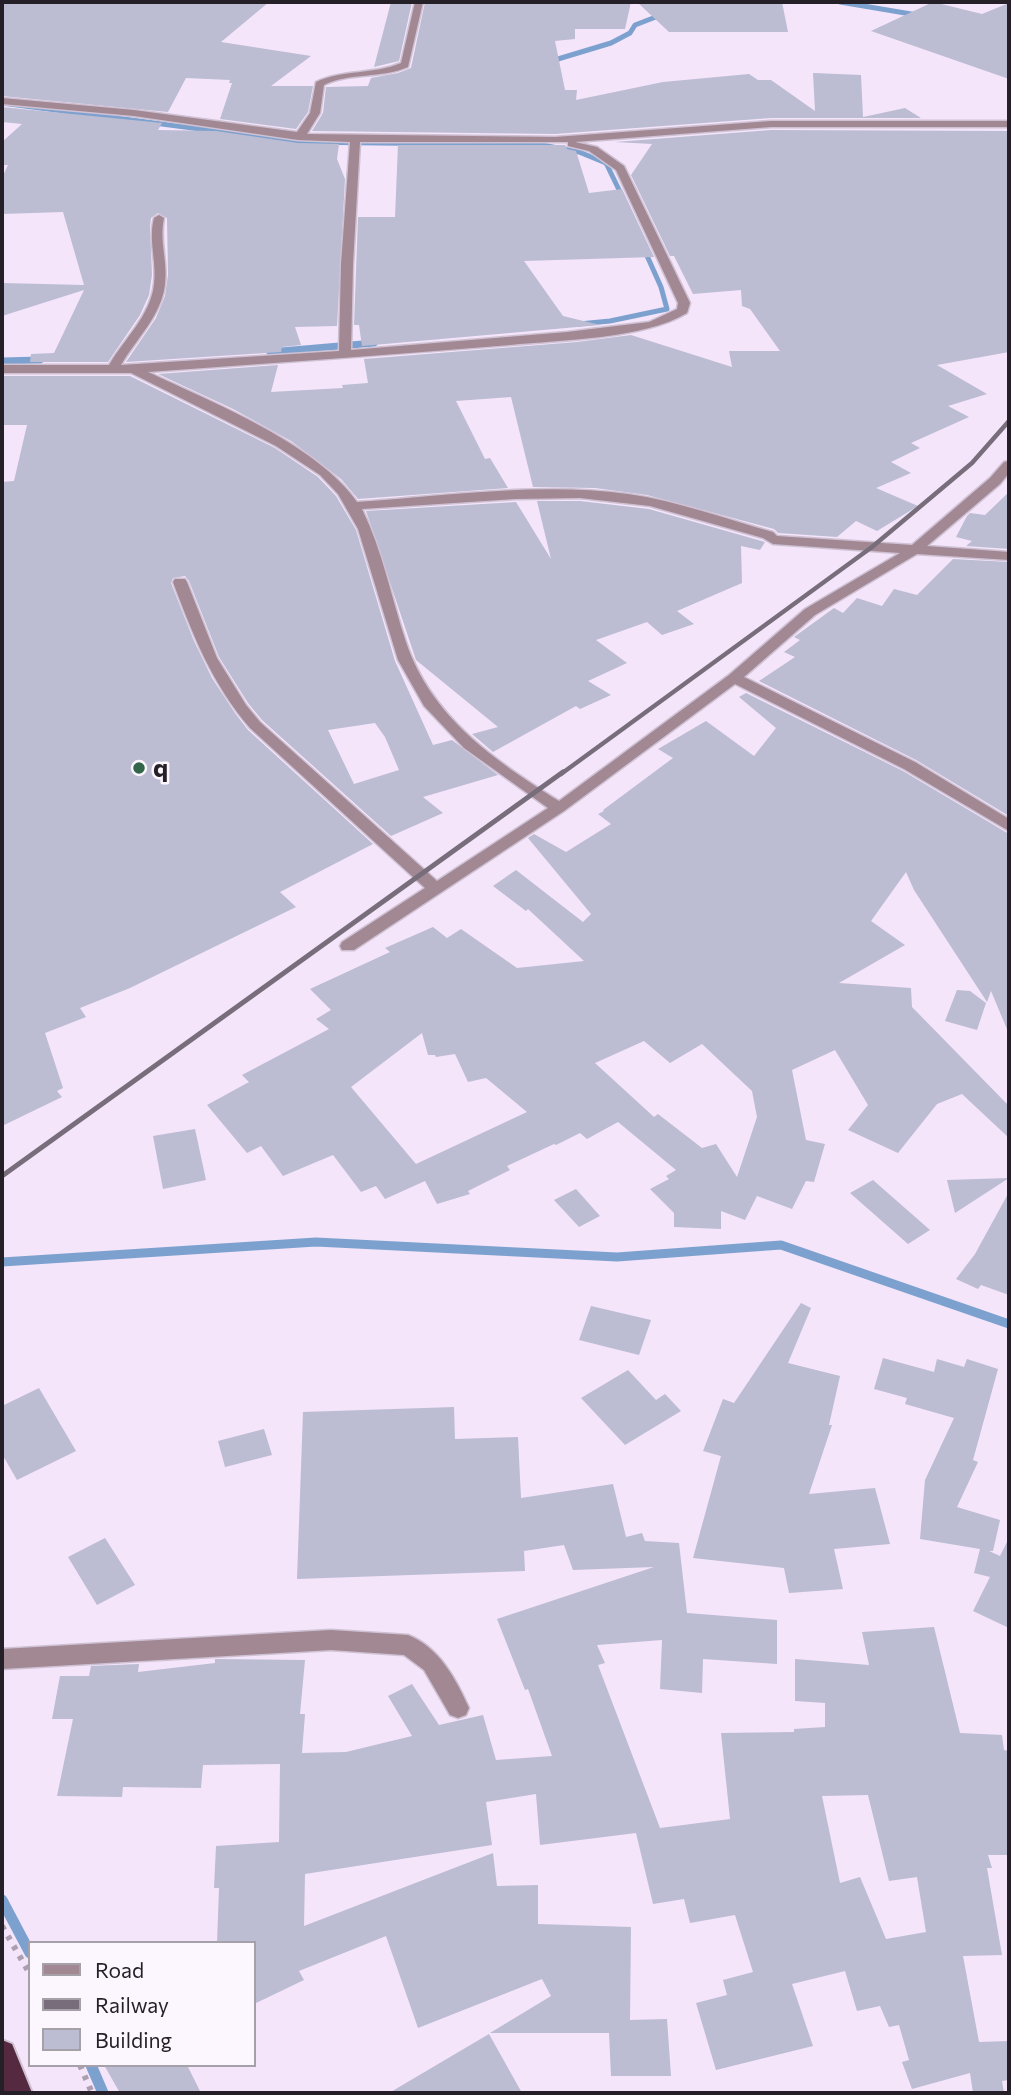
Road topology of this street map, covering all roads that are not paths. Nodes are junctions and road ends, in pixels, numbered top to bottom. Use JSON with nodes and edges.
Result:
{"nodes":[{"id":1,"x":419,"y":2,"type":"edge"},
{"id":2,"x":2,"y":101,"type":"edge"},
{"id":3,"x":1009,"y":124,"type":"edge"},
{"id":4,"x":298,"y":136,"type":"junction"},
{"id":5,"x":355,"y":139,"type":"junction"},
{"id":6,"x":555,"y":140,"type":"junction"},
{"id":7,"x":159,"y":218,"type":"dead end"},
{"id":8,"x":345,"y":354,"type":"junction"},
{"id":9,"x":2,"y":369,"type":"edge"},
{"id":10,"x":133,"y":369,"type":"junction"},
{"id":11,"x":112,"y":370,"type":"junction"},
{"id":12,"x":1009,"y":465,"type":"edge"},
{"id":13,"x":354,"y":506,"type":"junction"},
{"id":14,"x":916,"y":549,"type":"junction"},
{"id":15,"x":1009,"y":556,"type":"edge"},
{"id":16,"x":180,"y":582,"type":"dead end"},
{"id":17,"x":734,"y":678,"type":"junction"},
{"id":18,"x":559,"y":808,"type":"junction"},
{"id":19,"x":1009,"y":826,"type":"edge"},
{"id":20,"x":435,"y":888,"type":"junction"},
{"id":21,"x":348,"y":946,"type":"dead end"},
{"id":22,"x":2,"y":1658,"type":"edge"},
{"id":23,"x":458,"y":1708,"type":"dead end"},
{"id":24,"x":2,"y":2054,"type":"edge"},
{"id":25,"x":18,"y":2093,"type":"edge"}],
"edges":[{"from":1,"to":4,"type":"street"},
{"from":2,"to":4,"type":"street"},
{"from":3,"to":6,"type":"street"},
{"from":4,"to":5,"type":"street"},
{"from":5,"to":6,"type":"street"},
{"from":5,"to":8,"type":"street"},
{"from":6,"to":8,"type":"street"},
{"from":7,"to":11,"type":"street"},
{"from":8,"to":10,"type":"street"},
{"from":9,"to":11,"type":"street"},
{"from":10,"to":11,"type":"street"},
{"from":10,"to":13,"type":"street"},
{"from":12,"to":14,"type":"street"},
{"from":13,"to":14,"type":"street"},
{"from":13,"to":18,"type":"street"},
{"from":14,"to":15,"type":"street"},
{"from":14,"to":17,"type":"street"},
{"from":16,"to":20,"type":"street"},
{"from":17,"to":18,"type":"street"},
{"from":17,"to":19,"type":"street"},
{"from":18,"to":20,"type":"street"},
{"from":20,"to":21,"type":"street"},
{"from":22,"to":23,"type":"street"},
{"from":24,"to":25,"type":"highway"}]}
